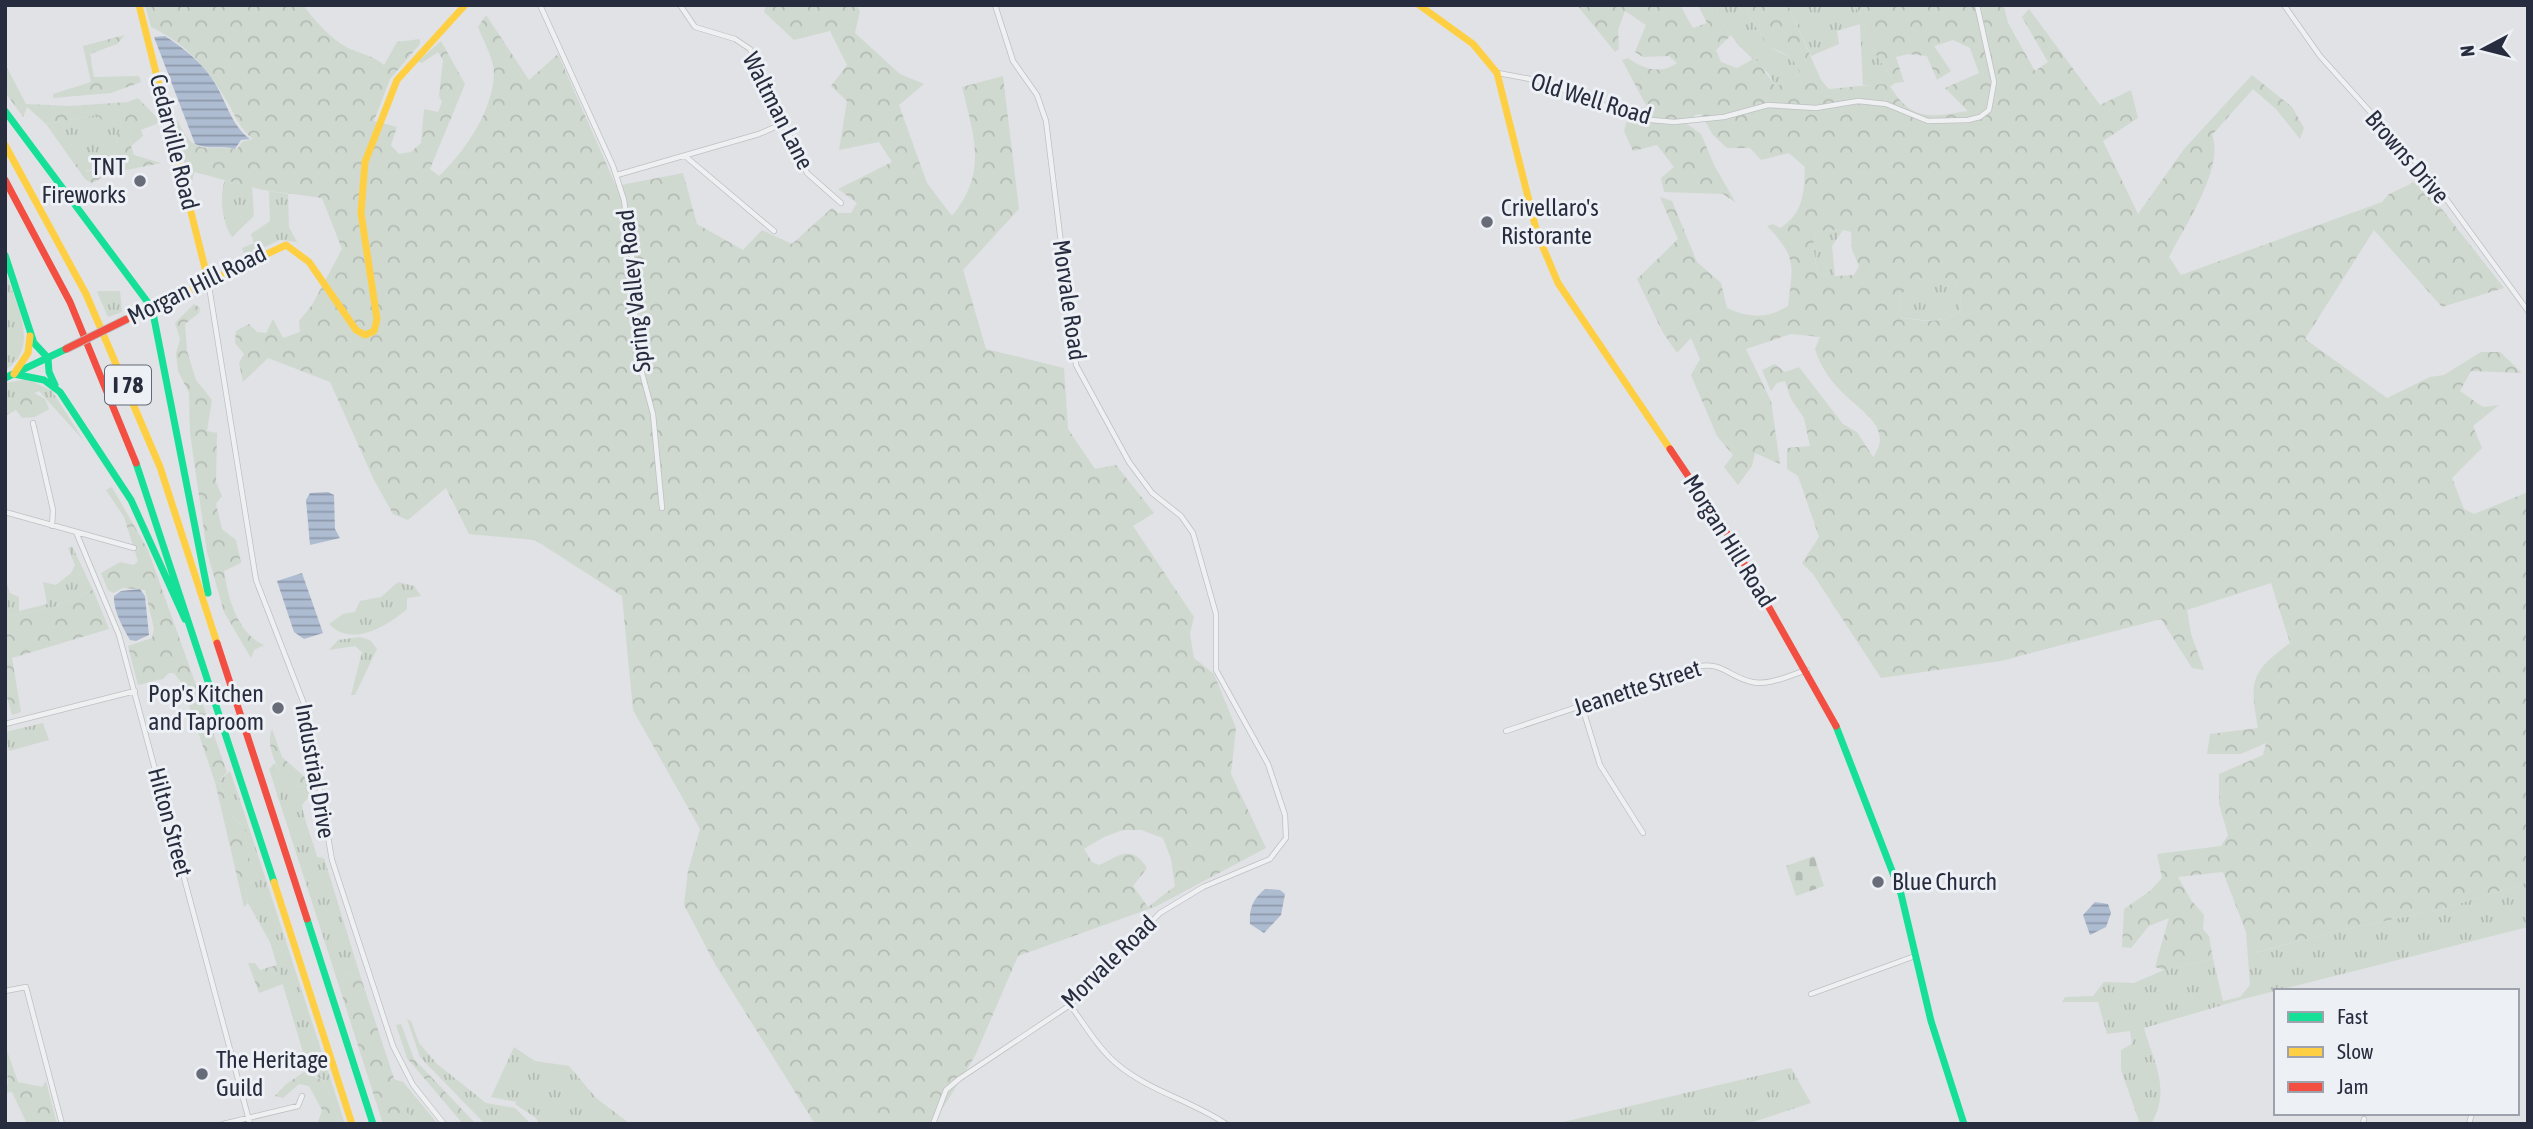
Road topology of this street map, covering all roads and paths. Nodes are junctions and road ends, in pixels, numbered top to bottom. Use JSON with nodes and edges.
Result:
{"nodes":[{"id":1,"x":139,"y":5,"type":"edge"},
{"id":2,"x":465,"y":5,"type":"edge"},
{"id":3,"x":540,"y":5,"type":"edge"},
{"id":4,"x":680,"y":5,"type":"edge"},
{"id":5,"x":995,"y":5,"type":"edge"},
{"id":6,"x":1419,"y":5,"type":"edge"},
{"id":7,"x":1977,"y":5,"type":"edge"},
{"id":8,"x":2284,"y":5,"type":"edge"},
{"id":9,"x":1497,"y":72,"type":"junction"},
{"id":10,"x":5,"y":110,"type":"edge"},
{"id":11,"x":784,"y":123,"type":"junction"},
{"id":12,"x":5,"y":145,"type":"edge"},
{"id":13,"x":684,"y":156,"type":"junction"},
{"id":14,"x":617,"y":176,"type":"junction"},
{"id":15,"x":5,"y":180,"type":"edge"},
{"id":16,"x":841,"y":203,"type":"dead end"},
{"id":17,"x":774,"y":232,"type":"dead end"},
{"id":18,"x":5,"y":255,"type":"edge"},
{"id":19,"x":208,"y":280,"type":"junction"},
{"id":20,"x":152,"y":308,"type":"junction"},
{"id":21,"x":2528,"y":311,"type":"edge"},
{"id":22,"x":30,"y":330,"type":"junction"},
{"id":23,"x":48,"y":358,"type":"junction"},
{"id":24,"x":14,"y":374,"type":"junction"},
{"id":25,"x":5,"y":378,"type":"edge"},
{"id":26,"x":57,"y":387,"type":"junction"},
{"id":27,"x":33,"y":424,"type":"dead end"},
{"id":28,"x":662,"y":508,"type":"dead end"},
{"id":29,"x":5,"y":512,"type":"edge"},
{"id":30,"x":52,"y":526,"type":"junction"},
{"id":31,"x":76,"y":532,"type":"junction"},
{"id":32,"x":134,"y":548,"type":"dead end"},
{"id":33,"x":219,"y":639,"type":"junction"},
{"id":34,"x":1807,"y":670,"type":"junction"},
{"id":35,"x":210,"y":679,"type":"junction"},
{"id":36,"x":135,"y":691,"type":"junction"},
{"id":37,"x":1582,"y":706,"type":"junction"},
{"id":38,"x":5,"y":724,"type":"edge"},
{"id":39,"x":1506,"y":731,"type":"dead end"},
{"id":40,"x":1643,"y":833,"type":"dead end"},
{"id":41,"x":1915,"y":956,"type":"junction"},
{"id":42,"x":5,"y":991,"type":"edge"},
{"id":43,"x":1811,"y":994,"type":"dead end"},
{"id":44,"x":1070,"y":1005,"type":"junction"},
{"id":45,"x":302,"y":1096,"type":"dead end"},
{"id":46,"x":249,"y":1121,"type":"edge"},
{"id":47,"x":62,"y":1124,"type":"edge"},
{"id":48,"x":223,"y":1124,"type":"edge"},
{"id":49,"x":352,"y":1124,"type":"edge"},
{"id":50,"x":373,"y":1124,"type":"edge"},
{"id":51,"x":444,"y":1124,"type":"edge"},
{"id":52,"x":933,"y":1124,"type":"edge"},
{"id":53,"x":1226,"y":1124,"type":"edge"},
{"id":54,"x":1964,"y":1124,"type":"edge"}],
"edges":[{"from":1,"to":19,"type":"main road","name":"Cedarville Road"},
{"from":2,"to":19,"type":"main road","name":"Morgan Hill Road"},
{"from":3,"to":14,"type":"street","name":"Spring Valley Road"},
{"from":4,"to":11,"type":"street","name":"Waltman Lane"},
{"from":5,"to":44,"type":"street","name":"Morvale Road"},
{"from":6,"to":9,"type":"main road","name":"Morgan Hill Road"},
{"from":7,"to":9,"type":"street","name":"Old Well Road"},
{"from":8,"to":21,"type":"street","name":"Browns Drive"},
{"from":9,"to":34,"type":"main road","name":"Morgan Hill Road"},
{"from":10,"to":20,"type":"main road"},
{"from":11,"to":13,"type":"street"},
{"from":11,"to":16,"type":"street","name":"Waltman Lane"},
{"from":12,"to":33,"type":"main road","number":"I 78"},
{"from":13,"to":14,"type":"street"},
{"from":13,"to":17,"type":"street"},
{"from":14,"to":28,"type":"street","name":"Spring Valley Road"},
{"from":15,"to":35,"type":"main road","number":"I 78"},
{"from":18,"to":22,"type":"main road"},
{"from":19,"to":20,"type":"main road","name":"Morgan Hill Road"},
{"from":19,"to":51,"type":"street","name":"Industrial Drive"},
{"from":20,"to":23,"type":"main road","name":"Morgan Hill Road","bridge":true},
{"from":20,"to":33,"type":"main road"},
{"from":22,"to":23,"type":"main road"},
{"from":22,"to":24,"type":"main road"},
{"from":23,"to":24,"type":"main road","name":"Morgan Hill Road"},
{"from":23,"to":26,"type":"main road"},
{"from":24,"to":25,"type":"main road","name":"Morgan Hill Road"},
{"from":24,"to":26,"type":"main road"},
{"from":26,"to":35,"type":"main road"},
{"from":27,"to":30,"type":"street"},
{"from":29,"to":30,"type":"street"},
{"from":30,"to":31,"type":"street"},
{"from":31,"to":32,"type":"street"},
{"from":31,"to":36,"type":"street","name":"Hilton Street"},
{"from":33,"to":50,"type":"main road","number":"I 78"},
{"from":34,"to":37,"type":"street","name":"Jeanette Street"},
{"from":34,"to":41,"type":"main road","name":"Morgan Hill Road"},
{"from":35,"to":49,"type":"main road","number":"I 78"},
{"from":36,"to":38,"type":"street"},
{"from":36,"to":46,"type":"street","name":"Hilton Street"},
{"from":37,"to":39,"type":"street","name":"Jeanette Street"},
{"from":37,"to":40,"type":"street"},
{"from":41,"to":43,"type":"street"},
{"from":41,"to":54,"type":"main road","name":"Morgan Hill Road"},
{"from":42,"to":47,"type":"street"},
{"from":44,"to":52,"type":"street","name":"Morvale Road"},
{"from":44,"to":53,"type":"street"},
{"from":45,"to":46,"type":"street"},
{"from":46,"to":48,"type":"street"}]}
